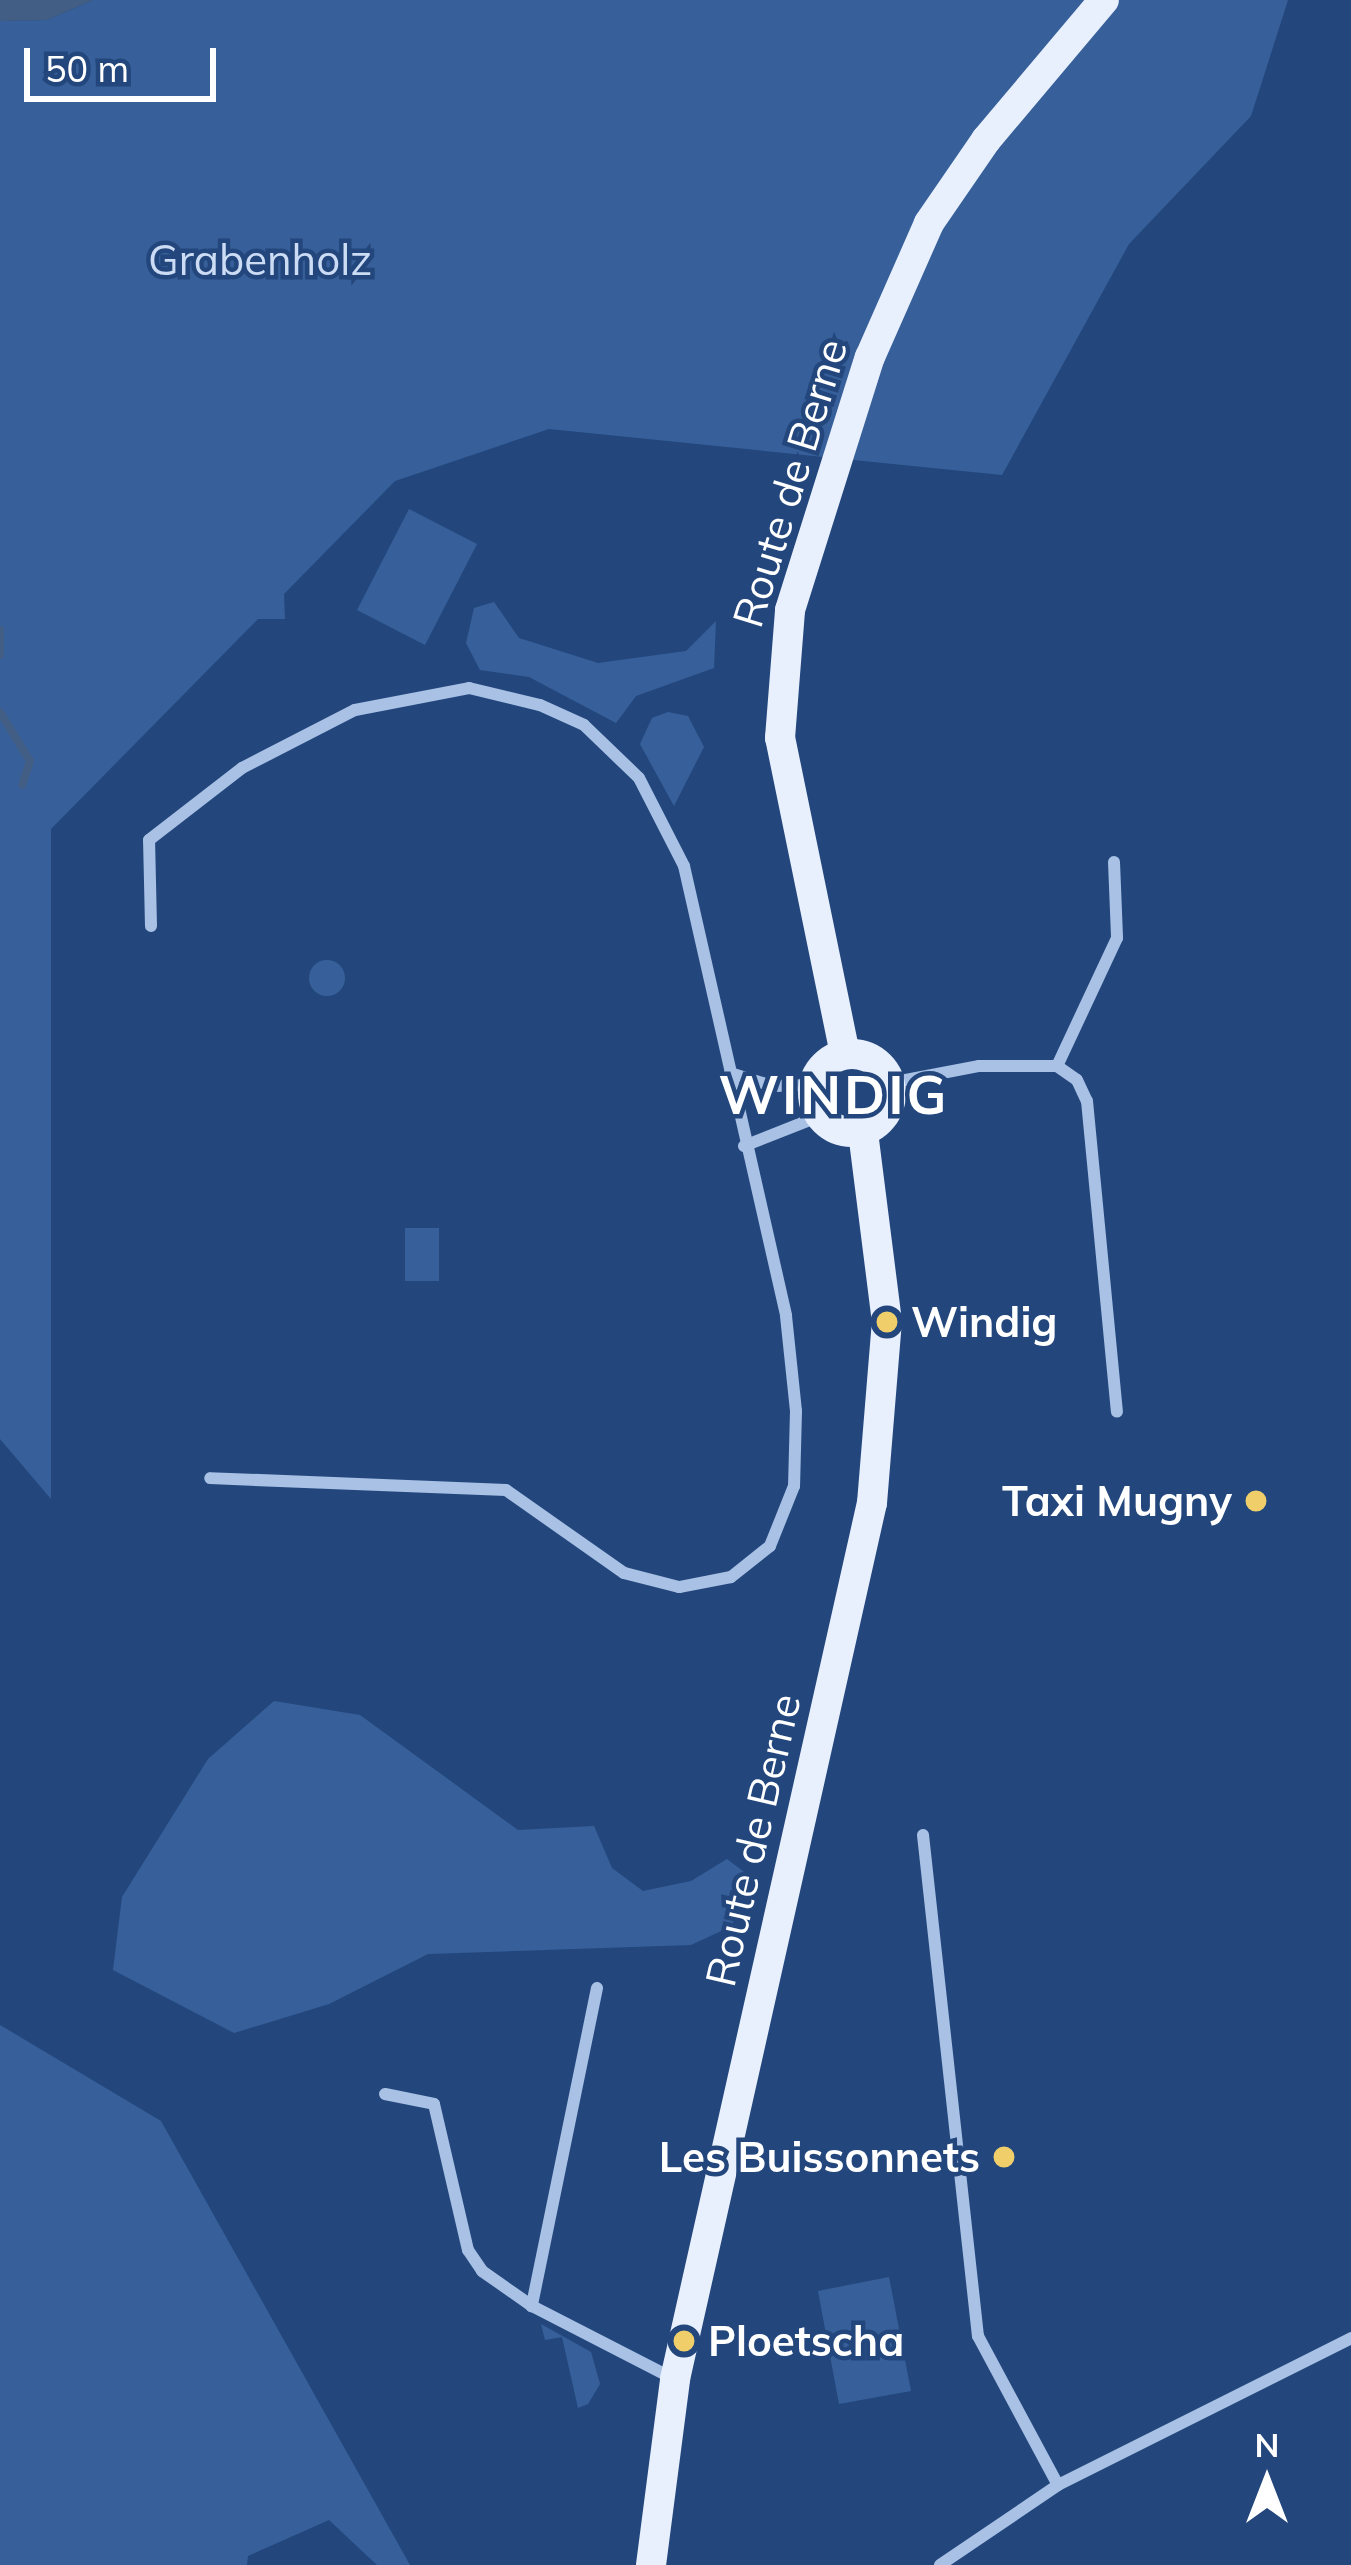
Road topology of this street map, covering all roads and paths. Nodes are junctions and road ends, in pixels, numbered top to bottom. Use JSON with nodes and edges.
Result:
{"nodes":[{"id":1,"x":1104,"y":0,"type":"edge"},
{"id":2,"x":1114,"y":862,"type":"dead end"},
{"id":3,"x":152,"y":926,"type":"dead end"},
{"id":4,"x":845,"y":1054,"type":"junction"},
{"id":5,"x":1057,"y":1066,"type":"junction"},
{"id":6,"x":730,"y":1073,"type":"junction"},
{"id":7,"x":890,"y":1083,"type":"junction"},
{"id":8,"x":813,"y":1085,"type":"junction"},
{"id":9,"x":820,"y":1116,"type":"junction"},
{"id":10,"x":862,"y":1131,"type":"junction"},
{"id":11,"x":744,"y":1146,"type":"junction"},
{"id":12,"x":1117,"y":1412,"type":"dead end"},
{"id":13,"x":210,"y":1478,"type":"dead end"},
{"id":14,"x":923,"y":1835,"type":"dead end"},
{"id":15,"x":597,"y":1988,"type":"dead end"},
{"id":16,"x":385,"y":2094,"type":"dead end"},
{"id":17,"x":532,"y":2306,"type":"junction"},
{"id":18,"x":1351,"y":2338,"type":"edge"},
{"id":19,"x":675,"y":2379,"type":"junction"},
{"id":20,"x":1058,"y":2485,"type":"junction"},
{"id":21,"x":651,"y":2565,"type":"edge"},
{"id":22,"x":940,"y":2565,"type":"edge"}],
"edges":[{"from":1,"to":4,"type":"main road","name":"Route de Berne"},
{"from":2,"to":5,"type":"street"},
{"from":3,"to":6,"type":"street"},
{"from":4,"to":7,"type":"main road"},
{"from":4,"to":8,"type":"main road"},
{"from":5,"to":7,"type":"street"},
{"from":5,"to":12,"type":"street"},
{"from":6,"to":8,"type":"street"},
{"from":6,"to":11,"type":"street"},
{"from":7,"to":10,"type":"main road"},
{"from":8,"to":9,"type":"main road"},
{"from":9,"to":10,"type":"main road"},
{"from":9,"to":11,"type":"street"},
{"from":10,"to":19,"type":"main road","name":"Route de Berne"},
{"from":11,"to":13,"type":"street"},
{"from":14,"to":20,"type":"street"},
{"from":15,"to":17,"type":"street"},
{"from":16,"to":17,"type":"street"},
{"from":17,"to":19,"type":"street"},
{"from":18,"to":20,"type":"street"},
{"from":19,"to":21,"type":"main road","name":"Route de Berne"},
{"from":20,"to":22,"type":"street"}]}
